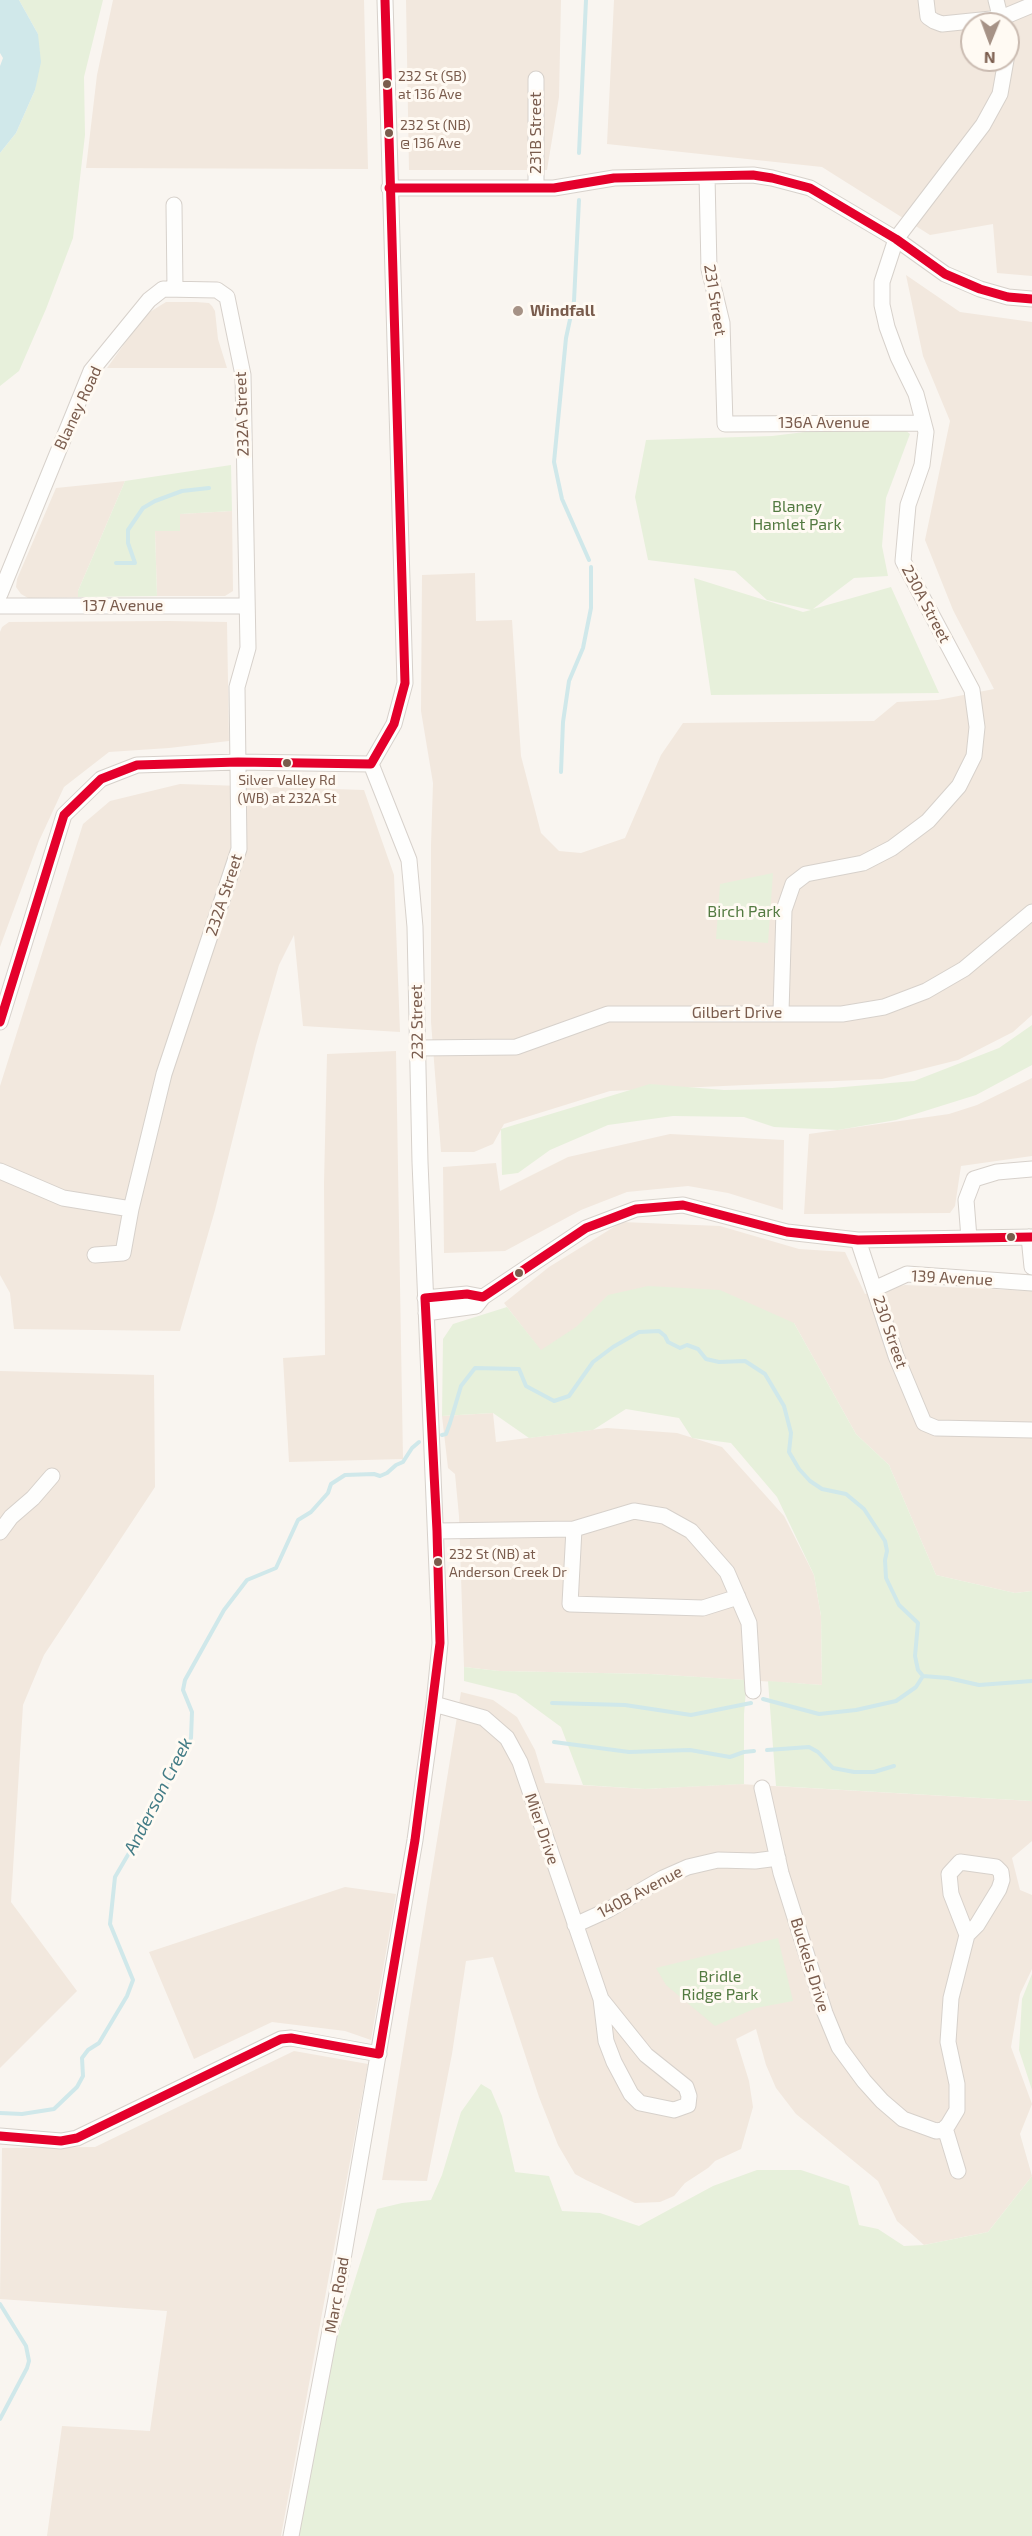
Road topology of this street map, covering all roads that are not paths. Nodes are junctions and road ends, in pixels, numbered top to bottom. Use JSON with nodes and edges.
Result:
{"nodes":[{"id":1,"x":385,"y":0,"type":"edge"},
{"id":2,"x":926,"y":0,"type":"edge"},
{"id":3,"x":1032,"y":5,"type":"edge"},
{"id":4,"x":1018,"y":12,"type":"edge"},
{"id":5,"x":960,"y":23,"type":"edge"},
{"id":6,"x":1004,"y":72,"type":"edge"},
{"id":7,"x":536,"y":79,"type":"dead end"},
{"id":8,"x":707,"y":176,"type":"junction"},
{"id":9,"x":389,"y":188,"type":"junction"},
{"id":10,"x":536,"y":188,"type":"junction"},
{"id":11,"x":174,"y":205,"type":"dead end"},
{"id":12,"x":896,"y":239,"type":"junction"},
{"id":13,"x":176,"y":289,"type":"junction"},
{"id":14,"x":217,"y":290,"type":"joint"},
{"id":15,"x":1032,"y":298,"type":"edge"},
{"id":16,"x":725,"y":423,"type":"joint"},
{"id":17,"x":923,"y":423,"type":"junction"},
{"id":18,"x":0,"y":594,"type":"edge"},
{"id":19,"x":0,"y":606,"type":"edge"},
{"id":20,"x":247,"y":606,"type":"junction"},
{"id":21,"x":238,"y":762,"type":"junction"},
{"id":22,"x":371,"y":764,"type":"junction"},
{"id":23,"x":1032,"y":912,"type":"edge"},
{"id":24,"x":781,"y":1012,"type":"junction"},
{"id":25,"x":0,"y":1022,"type":"edge"},
{"id":26,"x":418,"y":1048,"type":"junction"},
{"id":27,"x":1032,"y":1169,"type":"edge"},
{"id":28,"x":0,"y":1171,"type":"edge"},
{"id":29,"x":131,"y":1209,"type":"junction"},
{"id":30,"x":1030,"y":1237,"type":"edge"},
{"id":31,"x":969,"y":1238,"type":"junction"},
{"id":32,"x":858,"y":1240,"type":"junction"},
{"id":33,"x":95,"y":1255,"type":"dead end"},
{"id":34,"x":1032,"y":1267,"type":"edge"},
{"id":35,"x":1032,"y":1283,"type":"edge"},
{"id":36,"x":874,"y":1289,"type":"junction"},
{"id":37,"x":426,"y":1306,"type":"junction"},
{"id":38,"x":1032,"y":1430,"type":"edge"},
{"id":39,"x":52,"y":1476,"type":"dead end"},
{"id":40,"x":574,"y":1529,"type":"junction"},
{"id":41,"x":437,"y":1531,"type":"junction"},
{"id":42,"x":0,"y":1532,"type":"edge"},
{"id":43,"x":738,"y":1597,"type":"junction"},
{"id":44,"x":753,"y":1691,"type":"dead end"},
{"id":45,"x":434,"y":1704,"type":"junction"},
{"id":46,"x":762,"y":1788,"type":"dead end"},
{"id":47,"x":778,"y":1857,"type":"junction"},
{"id":48,"x":575,"y":1925,"type":"junction"},
{"id":49,"x":967,"y":1935,"type":"junction"},
{"id":50,"x":602,"y":1999,"type":"junction"},
{"id":51,"x":379,"y":2054,"type":"junction"},
{"id":52,"x":945,"y":2128,"type":"junction"},
{"id":53,"x":0,"y":2136,"type":"edge"},
{"id":54,"x":958,"y":2171,"type":"dead end"},
{"id":55,"x":291,"y":2536,"type":"edge"}],
"edges":[{"from":1,"to":9,"type":"street"},
{"from":2,"to":5,"type":"street"},
{"from":3,"to":4,"type":"street"},
{"from":6,"to":12,"type":"street","name":"230A Street"},
{"from":7,"to":10,"type":"street","name":"231B Street"},
{"from":8,"to":10,"type":"street"},
{"from":8,"to":12,"type":"street"},
{"from":8,"to":16,"type":"street","name":"231 Street"},
{"from":9,"to":10,"type":"street"},
{"from":9,"to":22,"type":"street"},
{"from":11,"to":13,"type":"street"},
{"from":12,"to":15,"type":"street"},
{"from":12,"to":17,"type":"street","name":"230A Street"},
{"from":13,"to":14,"type":"street","name":"Blaney Road"},
{"from":13,"to":18,"type":"street","name":"Blaney Road"},
{"from":14,"to":20,"type":"street","name":"232A Street"},
{"from":16,"to":17,"type":"street","name":"136A Avenue"},
{"from":17,"to":24,"type":"street","name":"230A Street"},
{"from":19,"to":20,"type":"street","name":"137 Avenue"},
{"from":20,"to":21,"type":"street","name":"232A Street"},
{"from":21,"to":22,"type":"street"},
{"from":21,"to":25,"type":"street"},
{"from":21,"to":29,"type":"street","name":"232A Street"},
{"from":22,"to":26,"type":"street","name":"232 Street"},
{"from":23,"to":24,"type":"street","name":"Gilbert Drive"},
{"from":24,"to":26,"type":"street","name":"Gilbert Drive"},
{"from":26,"to":37,"type":"street","name":"232 Street"},
{"from":27,"to":31,"type":"street"},
{"from":28,"to":29,"type":"street"},
{"from":29,"to":33,"type":"street","name":"232A Street"},
{"from":30,"to":31,"type":"street"},
{"from":30,"to":34,"type":"street"},
{"from":31,"to":32,"type":"street"},
{"from":32,"to":36,"type":"street","name":"230 Street"},
{"from":32,"to":37,"type":"street"},
{"from":35,"to":36,"type":"street","name":"139 Avenue"},
{"from":36,"to":38,"type":"street","name":"230 Street"},
{"from":37,"to":41,"type":"street","name":"232 Street"},
{"from":39,"to":42,"type":"street"},
{"from":40,"to":41,"type":"street"},
{"from":40,"to":43,"type":"street"},
{"from":40,"to":43,"type":"street"},
{"from":41,"to":45,"type":"street","name":"232 Street"},
{"from":43,"to":44,"type":"street"},
{"from":45,"to":48,"type":"street","name":"Mier Drive"},
{"from":45,"to":51,"type":"street","name":"232 Street"},
{"from":46,"to":47,"type":"street","name":"Buckels Drive"},
{"from":47,"to":48,"type":"street","name":"140B Avenue"},
{"from":47,"to":52,"type":"street","name":"Buckels Drive"},
{"from":48,"to":50,"type":"street","name":"Mier Drive"},
{"from":49,"to":49,"type":"street"},
{"from":49,"to":52,"type":"street"},
{"from":50,"to":50,"type":"street","name":"Mier Drive"},
{"from":51,"to":53,"type":"street"},
{"from":51,"to":55,"type":"street","name":"Marc Road"},
{"from":52,"to":54,"type":"street"}]}
